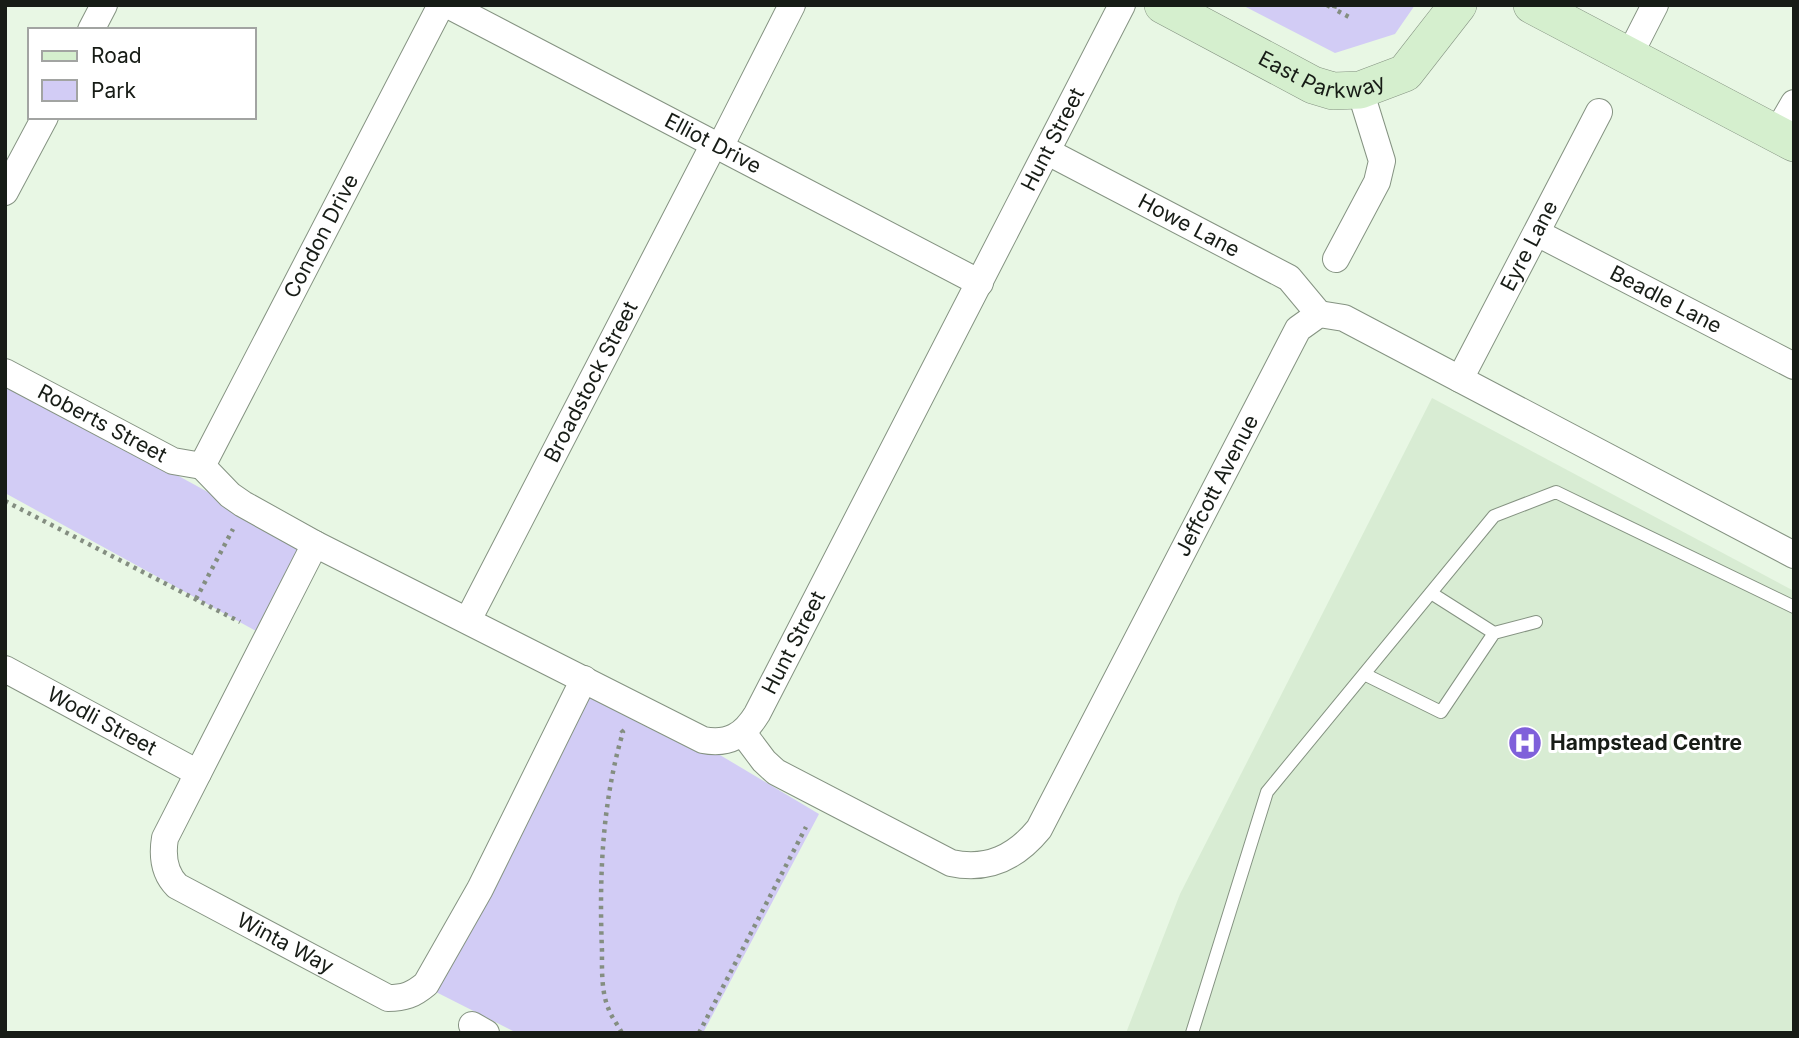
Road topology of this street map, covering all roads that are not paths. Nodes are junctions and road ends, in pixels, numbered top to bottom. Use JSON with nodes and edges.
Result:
{"nodes":[{"id":1,"x":104,"y":5,"type":"edge"},
{"id":2,"x":441,"y":5,"type":"edge"},
{"id":3,"x":448,"y":5,"type":"edge"},
{"id":4,"x":792,"y":5,"type":"edge"},
{"id":5,"x":1122,"y":5,"type":"edge"},
{"id":6,"x":1163,"y":5,"type":"edge"},
{"id":7,"x":1458,"y":5,"type":"edge"},
{"id":8,"x":1532,"y":5,"type":"edge"},
{"id":9,"x":1655,"y":5,"type":"edge"},
{"id":10,"x":92,"y":28,"type":"edge"},
{"id":11,"x":1629,"y":56,"type":"junction"},
{"id":12,"x":1360,"y":90,"type":"junction"},
{"id":13,"x":1794,"y":103,"type":"edge"},
{"id":14,"x":1599,"y":112,"type":"dead end"},
{"id":15,"x":44,"y":119,"type":"edge"},
{"id":16,"x":1785,"y":139,"type":"edge"},
{"id":17,"x":717,"y":145,"type":"junction"},
{"id":18,"x":1048,"y":152,"type":"junction"},
{"id":19,"x":5,"y":192,"type":"edge"},
{"id":20,"x":1536,"y":233,"type":"junction"},
{"id":21,"x":1336,"y":259,"type":"dead end"},
{"id":22,"x":980,"y":283,"type":"junction"},
{"id":23,"x":1319,"y":314,"type":"junction"},
{"id":24,"x":1794,"y":366,"type":"edge"},
{"id":25,"x":5,"y":372,"type":"edge"},
{"id":26,"x":1461,"y":379,"type":"junction"},
{"id":27,"x":202,"y":466,"type":"junction"},
{"id":28,"x":315,"y":544,"type":"junction"},
{"id":29,"x":1794,"y":555,"type":"edge"},
{"id":30,"x":1431,"y":593,"type":"junction"},
{"id":31,"x":1794,"y":607,"type":"edge"},
{"id":32,"x":468,"y":620,"type":"junction"},
{"id":33,"x":1536,"y":622,"type":"dead end"},
{"id":34,"x":1494,"y":633,"type":"junction"},
{"id":35,"x":5,"y":669,"type":"edge"},
{"id":36,"x":1364,"y":674,"type":"junction"},
{"id":37,"x":584,"y":679,"type":"junction"},
{"id":38,"x":743,"y":733,"type":"junction"},
{"id":39,"x":198,"y":773,"type":"junction"},
{"id":40,"x":1192,"y":1033,"type":"edge"}],
"edges":[{"from":1,"to":10,"type":"street"},
{"from":2,"to":27,"type":"street","name":"Condon Drive"},
{"from":3,"to":17,"type":"street","name":"Elliot Drive"},
{"from":4,"to":17,"type":"street","name":"Broadstock Street"},
{"from":5,"to":18,"type":"street","name":"Hunt Street"},
{"from":6,"to":12,"type":"street","name":"East Parkway"},
{"from":7,"to":12,"type":"street","name":"East Parkway"},
{"from":8,"to":11,"type":"street"},
{"from":9,"to":11,"type":"street"},
{"from":11,"to":16,"type":"street"},
{"from":12,"to":21,"type":"street"},
{"from":13,"to":16,"type":"street"},
{"from":14,"to":20,"type":"street","name":"Eyre Lane"},
{"from":15,"to":19,"type":"street"},
{"from":17,"to":22,"type":"street","name":"Elliot Drive"},
{"from":17,"to":32,"type":"street","name":"Broadstock Street"},
{"from":18,"to":22,"type":"street","name":"Hunt Street"},
{"from":18,"to":23,"type":"street","name":"Howe Lane"},
{"from":20,"to":24,"type":"street","name":"Beadle Lane"},
{"from":20,"to":26,"type":"street","name":"Eyre Lane"},
{"from":22,"to":38,"type":"street","name":"Hunt Street"},
{"from":23,"to":26,"type":"street"},
{"from":23,"to":38,"type":"street","name":"Jeffcott Avenue"},
{"from":25,"to":27,"type":"street","name":"Roberts Street"},
{"from":26,"to":29,"type":"street"},
{"from":27,"to":28,"type":"street"},
{"from":28,"to":32,"type":"street"},
{"from":28,"to":39,"type":"street","name":"Winta Way"},
{"from":30,"to":31,"type":"lane"},
{"from":30,"to":34,"type":"lane"},
{"from":30,"to":36,"type":"lane"},
{"from":32,"to":37,"type":"street"},
{"from":33,"to":34,"type":"lane"},
{"from":34,"to":36,"type":"lane"},
{"from":35,"to":39,"type":"street","name":"Wodli Street"},
{"from":36,"to":40,"type":"lane"},
{"from":37,"to":38,"type":"street"},
{"from":37,"to":39,"type":"street","name":"Winta Way"}]}
